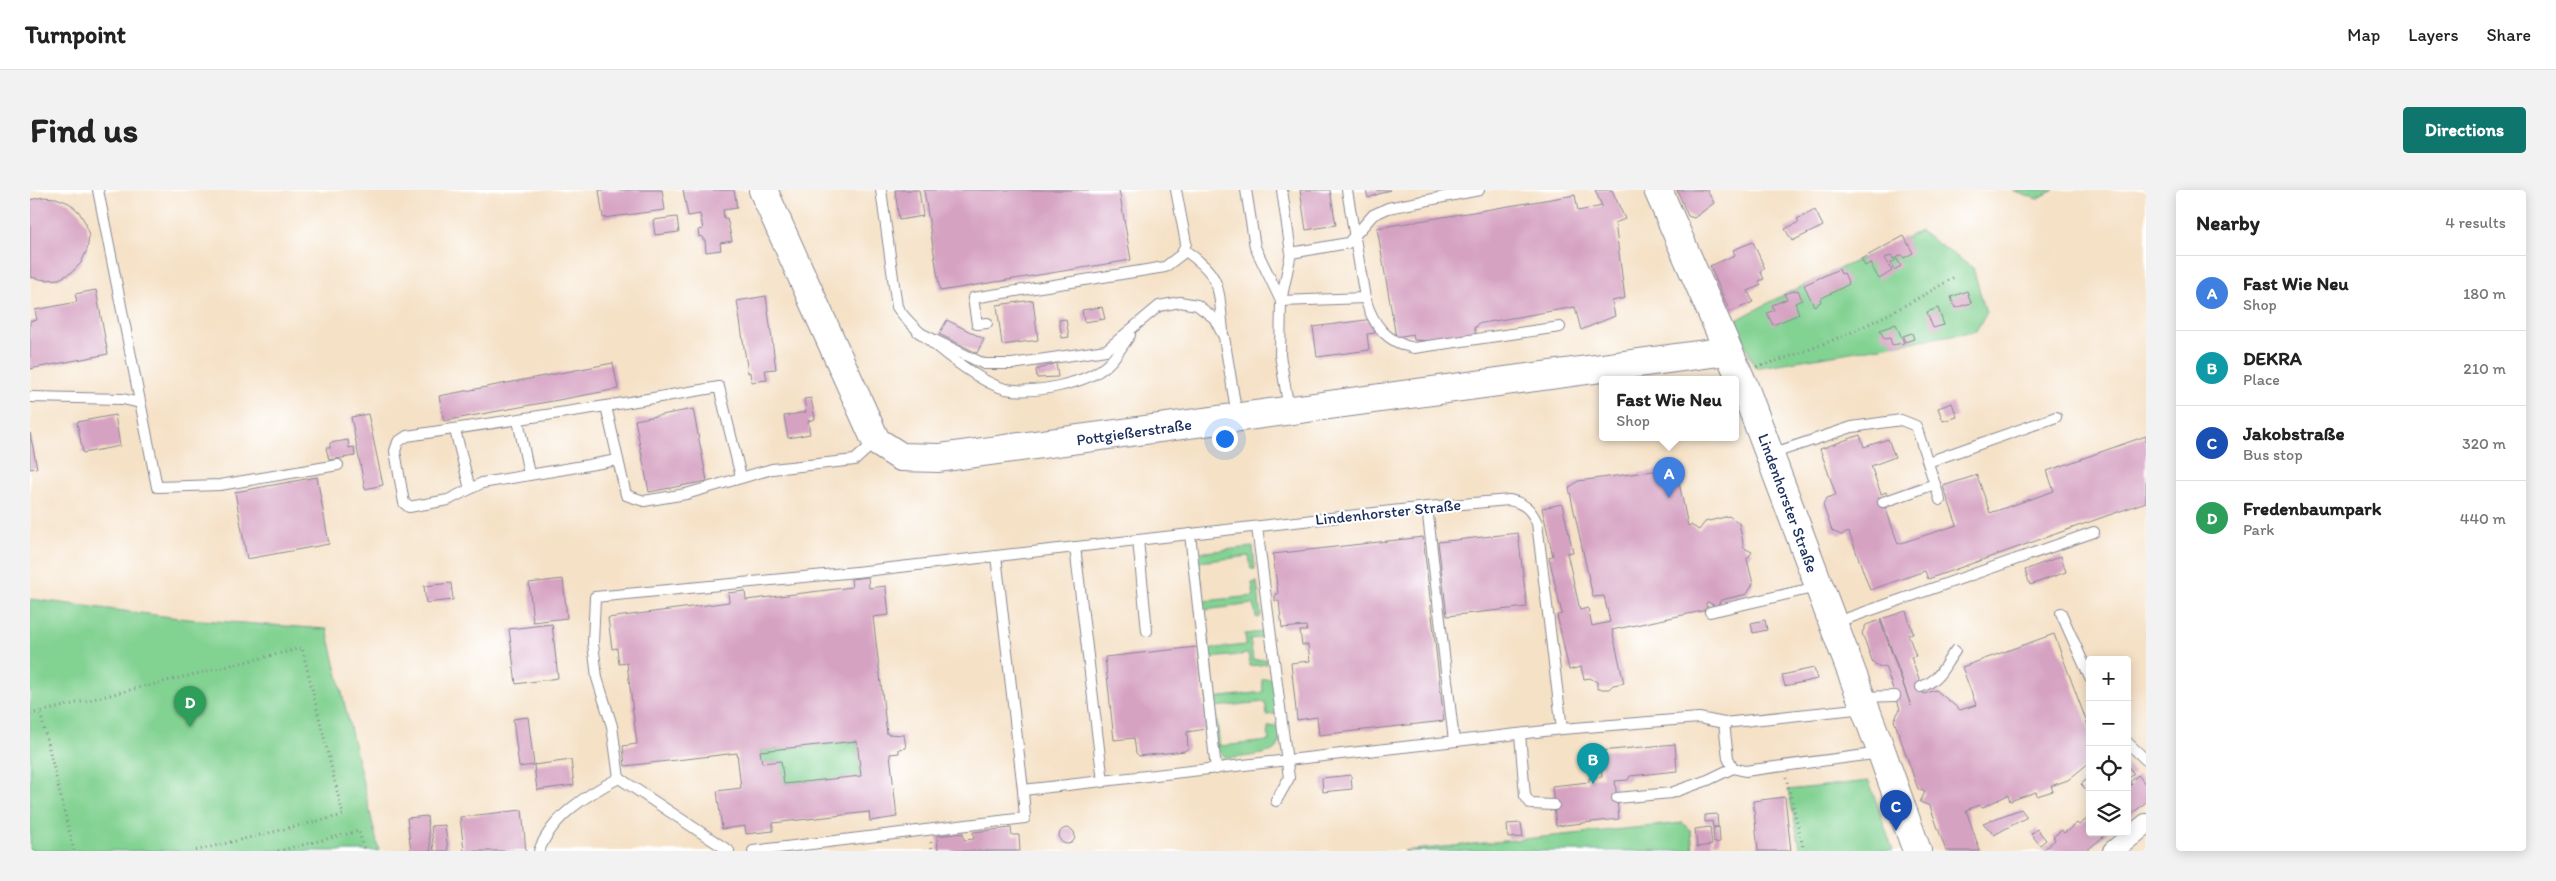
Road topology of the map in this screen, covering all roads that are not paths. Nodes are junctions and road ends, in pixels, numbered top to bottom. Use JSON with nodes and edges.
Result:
{"nodes":[{"id":1,"x":98,"y":190,"type":"edge"},
{"id":2,"x":763,"y":190,"type":"edge"},
{"id":3,"x":881,"y":190,"type":"edge"},
{"id":4,"x":1176,"y":190,"type":"edge"},
{"id":5,"x":1246,"y":190,"type":"edge"},
{"id":6,"x":1282,"y":190,"type":"edge"},
{"id":7,"x":1347,"y":190,"type":"edge"},
{"id":8,"x":1479,"y":190,"type":"edge"},
{"id":9,"x":1658,"y":190,"type":"edge"},
{"id":10,"x":1355,"y":236,"type":"junction"},
{"id":11,"x":1184,"y":250,"type":"junction"},
{"id":12,"x":1291,"y":254,"type":"junction"},
{"id":13,"x":1365,"y":298,"type":"junction"},
{"id":14,"x":1281,"y":301,"type":"junction"},
{"id":15,"x":1142,"y":320,"type":"junction"},
{"id":16,"x":987,"y":323,"type":"dead end"},
{"id":17,"x":1560,"y":327,"type":"dead end"},
{"id":18,"x":918,"y":332,"type":"junction"},
{"id":19,"x":1224,"y":337,"type":"junction"},
{"id":20,"x":1727,"y":351,"type":"junction"},
{"id":21,"x":30,"y":397,"type":"edge"},
{"id":22,"x":140,"y":403,"type":"junction"},
{"id":23,"x":606,"y":406,"type":"junction"},
{"id":24,"x":1289,"y":411,"type":"junction"},
{"id":25,"x":2056,"y":417,"type":"dead end"},
{"id":26,"x":1238,"y":418,"type":"junction"},
{"id":27,"x":518,"y":420,"type":"junction"},
{"id":28,"x":455,"y":430,"type":"junction"},
{"id":29,"x":876,"y":441,"type":"junction"},
{"id":30,"x":1770,"y":454,"type":"junction"},
{"id":31,"x":618,"y":460,"type":"junction"},
{"id":32,"x":1928,"y":462,"type":"junction"},
{"id":33,"x":338,"y":465,"type":"dead end"},
{"id":34,"x":529,"y":474,"type":"junction"},
{"id":35,"x":741,"y":477,"type":"junction"},
{"id":36,"x":1935,"y":484,"type":"junction"},
{"id":37,"x":470,"y":489,"type":"junction"},
{"id":38,"x":1940,"y":500,"type":"dead end"},
{"id":39,"x":1883,"y":502,"type":"dead end"},
{"id":40,"x":1427,"y":507,"type":"junction"},
{"id":41,"x":1257,"y":527,"type":"junction"},
{"id":42,"x":2094,"y":532,"type":"dead end"},
{"id":43,"x":1190,"y":534,"type":"junction"},
{"id":44,"x":1138,"y":540,"type":"junction"},
{"id":45,"x":1075,"y":547,"type":"junction"},
{"id":46,"x":996,"y":556,"type":"junction"},
{"id":47,"x":1818,"y":586,"type":"junction"},
{"id":48,"x":1710,"y":612,"type":"dead end"},
{"id":49,"x":2061,"y":614,"type":"dead end"},
{"id":50,"x":1833,"y":623,"type":"junction"},
{"id":51,"x":1147,"y":631,"type":"dead end"},
{"id":52,"x":1955,"y":651,"type":"dead end"},
{"id":53,"x":2086,"y":669,"type":"edge"},
{"id":54,"x":1922,"y":687,"type":"dead end"},
{"id":55,"x":1895,"y":696,"type":"dead end"},
{"id":56,"x":1863,"y":702,"type":"junction"},
{"id":57,"x":1724,"y":723,"type":"junction"},
{"id":58,"x":1562,"y":729,"type":"junction"},
{"id":59,"x":1520,"y":734,"type":"junction"},
{"id":60,"x":1454,"y":741,"type":"junction"},
{"id":61,"x":2131,"y":746,"type":"edge"},
{"id":62,"x":1882,"y":753,"type":"junction"},
{"id":63,"x":1287,"y":760,"type":"junction"},
{"id":64,"x":2146,"y":760,"type":"edge"},
{"id":65,"x":1733,"y":768,"type":"junction"},
{"id":66,"x":1216,"y":769,"type":"junction"},
{"id":67,"x":619,"y":778,"type":"junction"},
{"id":68,"x":1103,"y":782,"type":"junction"},
{"id":69,"x":1023,"y":790,"type":"junction"},
{"id":70,"x":1617,"y":798,"type":"dead end"},
{"id":71,"x":1276,"y":801,"type":"dead end"},
{"id":72,"x":1554,"y":805,"type":"dead end"},
{"id":73,"x":2146,"y":824,"type":"edge"},
{"id":74,"x":539,"y":851,"type":"edge"},
{"id":75,"x":729,"y":851,"type":"edge"},
{"id":76,"x":753,"y":851,"type":"edge"},
{"id":77,"x":1917,"y":851,"type":"edge"},
{"id":78,"x":2113,"y":851,"type":"edge"}],
"edges":[{"from":1,"to":22,"type":"lane"},
{"from":2,"to":29,"type":"street"},
{"from":3,"to":18,"type":"lane"},
{"from":4,"to":11,"type":"lane"},
{"from":5,"to":14,"type":"lane"},
{"from":6,"to":12,"type":"lane"},
{"from":7,"to":10,"type":"lane"},
{"from":8,"to":10,"type":"lane"},
{"from":9,"to":20,"type":"street","name":"Lindenhorster Straße"},
{"from":10,"to":12,"type":"lane"},
{"from":10,"to":13,"type":"lane"},
{"from":11,"to":16,"type":"lane"},
{"from":11,"to":19,"type":"lane"},
{"from":12,"to":14,"type":"lane"},
{"from":13,"to":14,"type":"lane"},
{"from":13,"to":17,"type":"lane"},
{"from":14,"to":24,"type":"lane"},
{"from":15,"to":18,"type":"lane"},
{"from":15,"to":18,"type":"lane"},
{"from":15,"to":19,"type":"lane"},
{"from":19,"to":26,"type":"lane"},
{"from":20,"to":24,"type":"street","name":"Pottgießerstraße"},
{"from":20,"to":30,"type":"street","name":"Lindenhorster Straße"},
{"from":21,"to":22,"type":"lane"},
{"from":22,"to":33,"type":"lane"},
{"from":23,"to":27,"type":"lane"},
{"from":23,"to":31,"type":"lane"},
{"from":23,"to":35,"type":"lane"},
{"from":24,"to":26,"type":"street","name":"Pottgießerstraße"},
{"from":25,"to":32,"type":"lane"},
{"from":26,"to":29,"type":"street","name":"Pottgießerstraße"},
{"from":27,"to":28,"type":"lane"},
{"from":27,"to":34,"type":"lane"},
{"from":28,"to":37,"type":"lane"},
{"from":28,"to":37,"type":"lane"},
{"from":29,"to":35,"type":"lane"},
{"from":30,"to":32,"type":"lane"},
{"from":30,"to":47,"type":"street","name":"Lindenhorster Straße"},
{"from":31,"to":34,"type":"lane"},
{"from":31,"to":35,"type":"lane"},
{"from":32,"to":36,"type":"lane"},
{"from":34,"to":37,"type":"lane"},
{"from":36,"to":38,"type":"lane"},
{"from":36,"to":39,"type":"lane"},
{"from":40,"to":41,"type":"lane","name":"Lindenhorster Straße"},
{"from":40,"to":58,"type":"lane","name":"Lindenhorster Straße"},
{"from":40,"to":60,"type":"lane"},
{"from":41,"to":43,"type":"lane","name":"Lindenhorster Straße"},
{"from":41,"to":63,"type":"lane"},
{"from":42,"to":50,"type":"lane"},
{"from":43,"to":44,"type":"lane","name":"Lindenhorster Straße"},
{"from":43,"to":66,"type":"lane"},
{"from":44,"to":45,"type":"lane","name":"Lindenhorster Straße"},
{"from":44,"to":51,"type":"lane"},
{"from":45,"to":46,"type":"lane","name":"Lindenhorster Straße"},
{"from":45,"to":68,"type":"lane"},
{"from":46,"to":67,"type":"lane","name":"Lindenhorster Straße"},
{"from":46,"to":69,"type":"lane"},
{"from":47,"to":48,"type":"lane"},
{"from":47,"to":50,"type":"street","name":"Lindenhorster Straße"},
{"from":49,"to":53,"type":"lane"},
{"from":50,"to":56,"type":"street","name":"Lindenhorster Straße"},
{"from":52,"to":54,"type":"lane"},
{"from":55,"to":56,"type":"lane"},
{"from":56,"to":57,"type":"lane"},
{"from":56,"to":62,"type":"street","name":"Lindenhorster Straße"},
{"from":57,"to":58,"type":"lane"},
{"from":57,"to":65,"type":"lane"},
{"from":58,"to":59,"type":"lane"},
{"from":59,"to":60,"type":"lane"},
{"from":59,"to":72,"type":"lane"},
{"from":60,"to":63,"type":"lane"},
{"from":61,"to":64,"type":"lane"},
{"from":62,"to":65,"type":"lane"},
{"from":62,"to":77,"type":"street","name":"Lindenhorster Straße"},
{"from":63,"to":66,"type":"lane"},
{"from":63,"to":71,"type":"lane"},
{"from":65,"to":70,"type":"lane"},
{"from":66,"to":68,"type":"lane"},
{"from":67,"to":74,"type":"lane"},
{"from":67,"to":75,"type":"lane"},
{"from":68,"to":69,"type":"lane"},
{"from":69,"to":76,"type":"lane"},
{"from":73,"to":78,"type":"street"}]}
